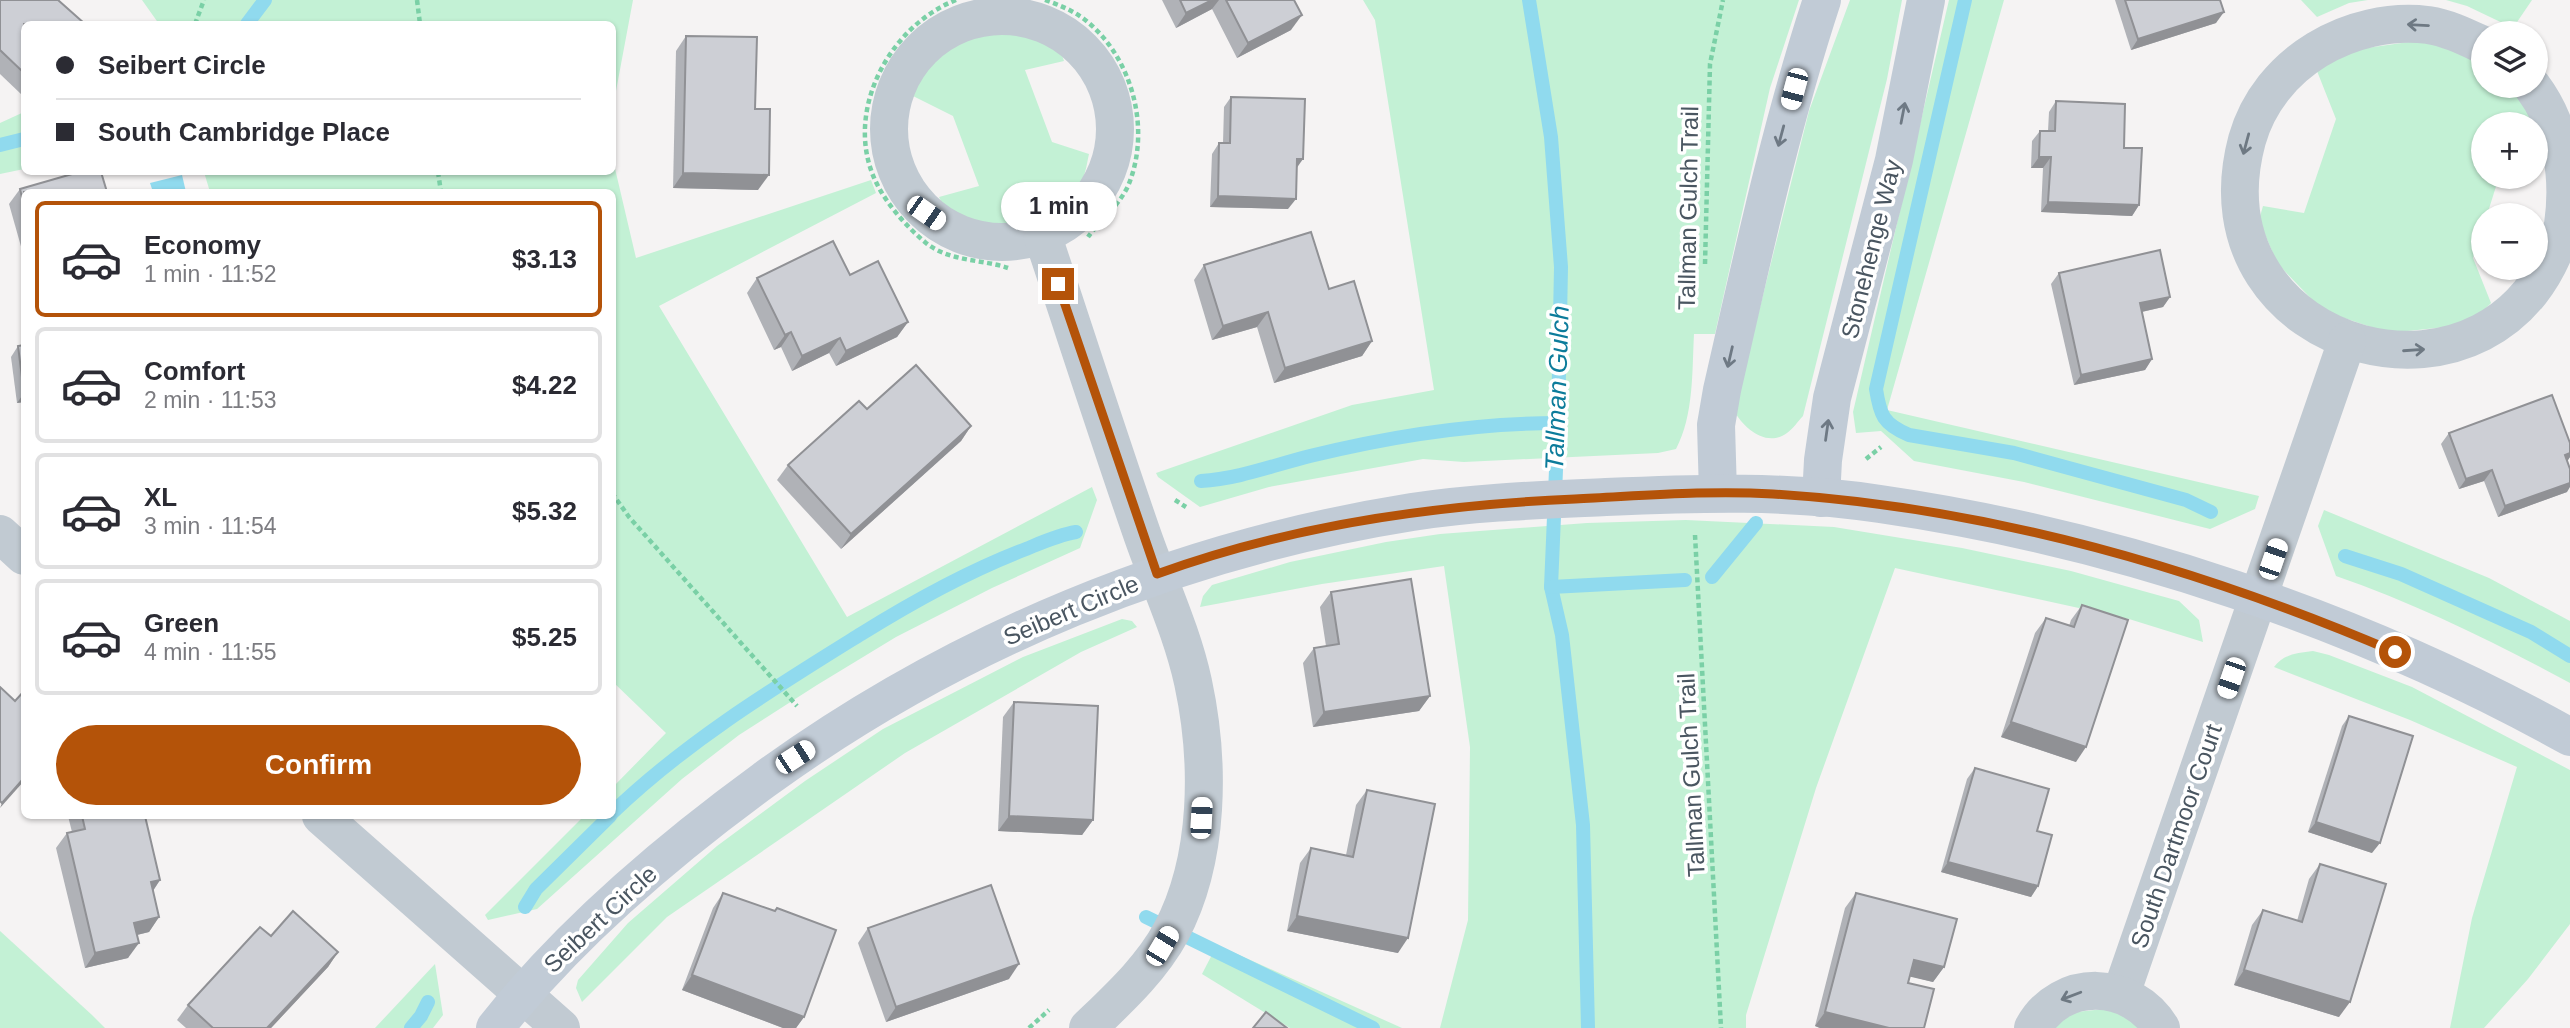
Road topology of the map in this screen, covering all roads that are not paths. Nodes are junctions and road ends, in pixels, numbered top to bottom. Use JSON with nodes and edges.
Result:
{"nodes":[{"id":1,"x":1822,"y":0,"type":"edge"},
{"id":2,"x":1926,"y":0,"type":"edge"},
{"id":3,"x":2471,"y":39,"type":"edge"},
{"id":4,"x":2541,"y":98,"type":"edge"},
{"id":5,"x":1042,"y":234,"type":"junction"},
{"id":6,"x":2347,"y":341,"type":"junction"},
{"id":7,"x":1717,"y":493,"type":"junction"},
{"id":8,"x":1821,"y":498,"type":"junction"},
{"id":9,"x":0,"y":534,"type":"edge"},
{"id":10,"x":21,"y":553,"type":"edge"},
{"id":11,"x":1157,"y":574,"type":"junction"},
{"id":12,"x":2259,"y":599,"type":"junction"},
{"id":13,"x":2570,"y":737,"type":"edge"},
{"id":14,"x":324,"y":819,"type":"edge"},
{"id":15,"x":2122,"y":994,"type":"junction"},
{"id":16,"x":524,"y":995,"type":"junction"},
{"id":17,"x":495,"y":1028,"type":"edge"},
{"id":18,"x":561,"y":1028,"type":"edge"},
{"id":19,"x":1088,"y":1028,"type":"edge"},
{"id":20,"x":2033,"y":1028,"type":"edge"},
{"id":21,"x":2161,"y":1028,"type":"edge"}],
"edges":[{"from":1,"to":7,"type":"street","one_way":true},
{"from":8,"to":2,"type":"street","name":"Stonehenge Way","one_way":true},
{"from":3,"to":6,"type":"street","one_way":true},
{"from":6,"to":4,"type":"street","one_way":true},
{"from":5,"to":5,"type":"street"},
{"from":5,"to":11,"type":"street"},
{"from":6,"to":12,"type":"street","name":"South Dartmoor Court"},
{"from":7,"to":8,"type":"street","name":"Seibert Circle"},
{"from":7,"to":11,"type":"street","name":"Seibert Circle"},
{"from":8,"to":12,"type":"street","name":"Seibert Circle"},
{"from":9,"to":10,"type":"street"},
{"from":11,"to":16,"type":"street","name":"Seibert Circle"},
{"from":11,"to":19,"type":"street"},
{"from":12,"to":13,"type":"street","name":"Seibert Circle"},
{"from":12,"to":15,"type":"street","name":"South Dartmoor Court"},
{"from":14,"to":16,"type":"street"},
{"from":15,"to":20,"type":"street","one_way":true},
{"from":15,"to":21,"type":"street"},
{"from":16,"to":17,"type":"street","name":"Seibert Circle"},
{"from":16,"to":18,"type":"street"}]}
